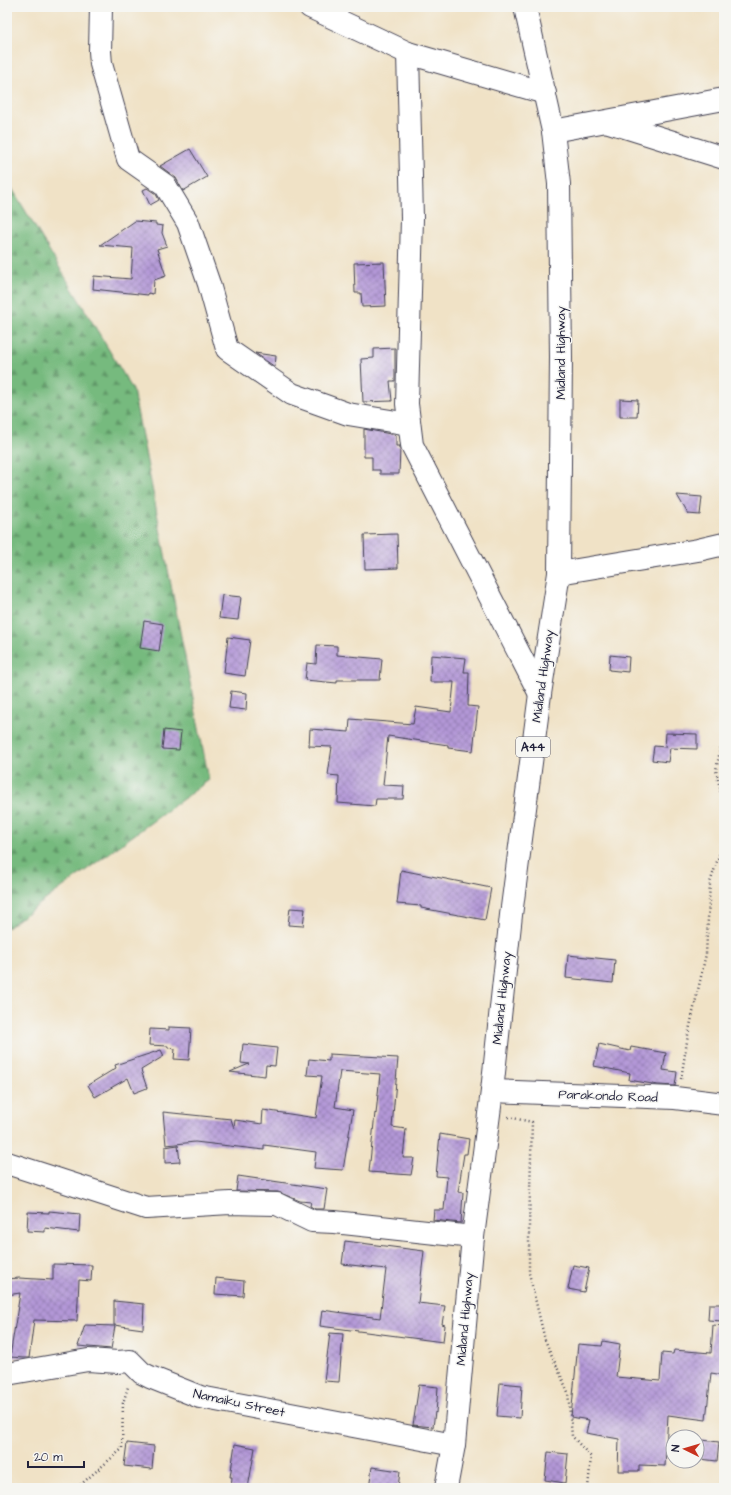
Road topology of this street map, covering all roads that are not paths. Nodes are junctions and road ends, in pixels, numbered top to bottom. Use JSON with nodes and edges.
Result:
{"nodes":[{"id":1,"x":101,"y":7,"type":"edge"},
{"id":2,"x":310,"y":7,"type":"edge"},
{"id":3,"x":525,"y":7,"type":"edge"},
{"id":4,"x":408,"y":53,"type":"junction"},
{"id":5,"x":544,"y":93,"type":"junction"},
{"id":6,"x":724,"y":99,"type":"edge"},
{"id":7,"x":606,"y":121,"type":"junction"},
{"id":8,"x":553,"y":131,"type":"junction"},
{"id":9,"x":724,"y":158,"type":"edge"},
{"id":10,"x":409,"y":424,"type":"junction"},
{"id":11,"x":724,"y":544,"type":"edge"},
{"id":12,"x":559,"y":573,"type":"junction"},
{"id":13,"x":540,"y":694,"type":"junction"},
{"id":14,"x":492,"y":1091,"type":"junction"},
{"id":15,"x":724,"y":1104,"type":"edge"},
{"id":16,"x":7,"y":1163,"type":"edge"},
{"id":17,"x":473,"y":1237,"type":"junction"},
{"id":18,"x":7,"y":1374,"type":"edge"},
{"id":19,"x":454,"y":1445,"type":"junction"},
{"id":20,"x":446,"y":1488,"type":"edge"}],
"edges":[{"from":1,"to":10,"type":"street"},
{"from":2,"to":4,"type":"street"},
{"from":3,"to":5,"type":"street","name":"Midland Highway","number":"A44"},
{"from":4,"to":5,"type":"street"},
{"from":4,"to":10,"type":"street"},
{"from":5,"to":8,"type":"street","name":"Midland Highway","number":"A44"},
{"from":6,"to":7,"type":"street"},
{"from":7,"to":8,"type":"street"},
{"from":7,"to":9,"type":"street"},
{"from":8,"to":12,"type":"street","name":"Midland Highway","number":"A44"},
{"from":10,"to":13,"type":"street"},
{"from":11,"to":12,"type":"street"},
{"from":12,"to":13,"type":"street","name":"Midland Highway","number":"A44"},
{"from":13,"to":14,"type":"street","name":"Midland Highway","number":"A44"},
{"from":14,"to":15,"type":"street","name":"Parakondo Road"},
{"from":14,"to":17,"type":"street","name":"Midland Highway","number":"A44"},
{"from":16,"to":17,"type":"street"},
{"from":17,"to":19,"type":"street","name":"Midland Highway","number":"A44"},
{"from":18,"to":19,"type":"street","name":"Namaiku Street"},
{"from":19,"to":20,"type":"street","name":"Midland Highway","number":"A44"}]}
